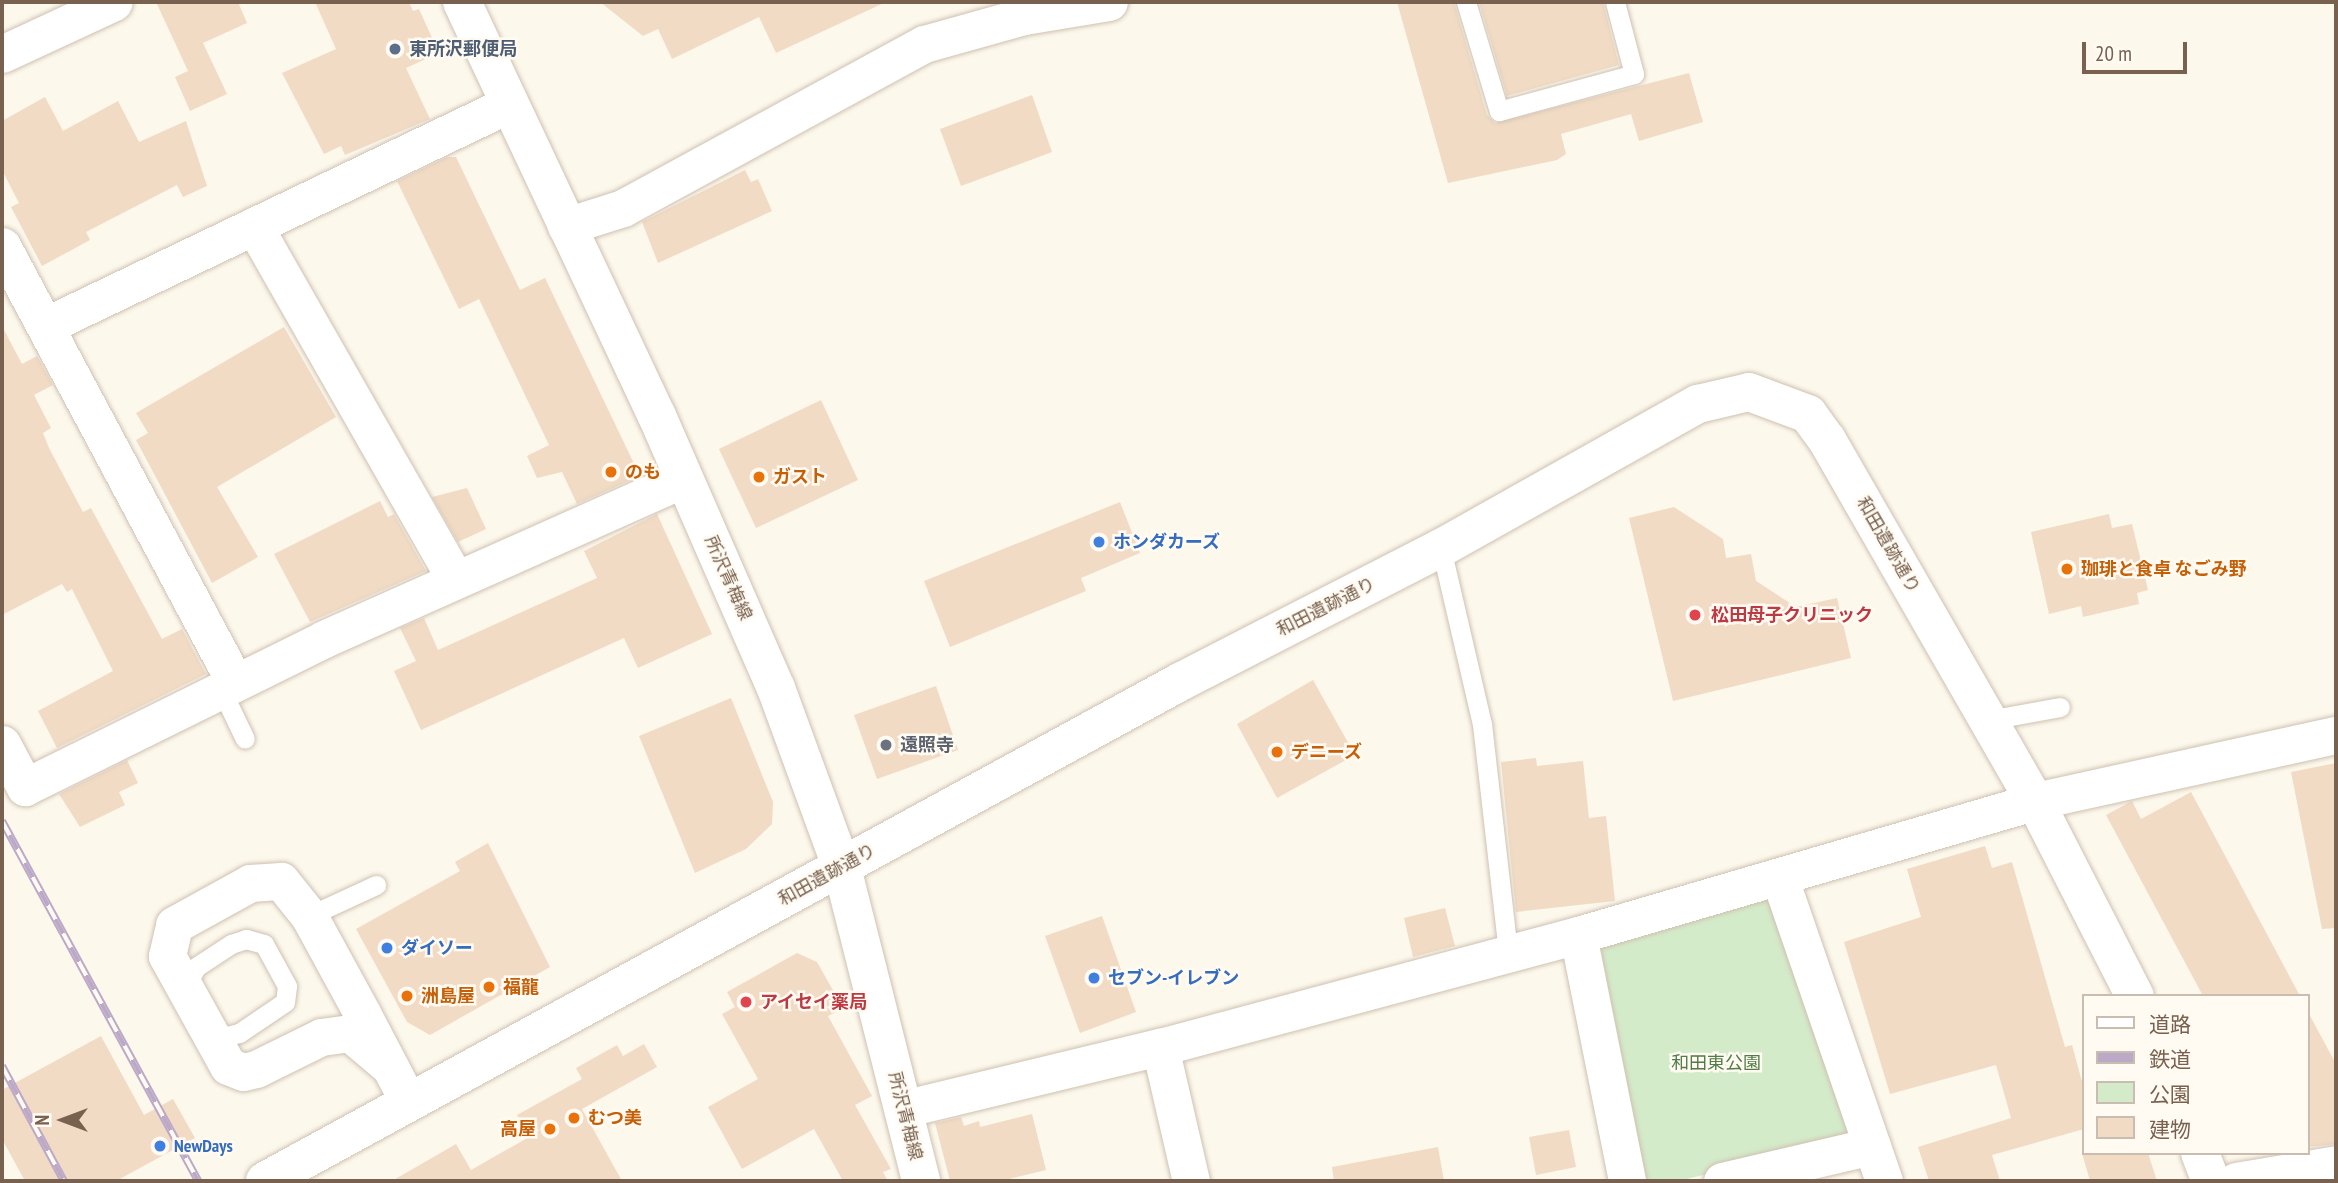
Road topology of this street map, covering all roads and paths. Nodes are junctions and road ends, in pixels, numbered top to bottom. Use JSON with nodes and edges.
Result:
{"nodes":[{"id":1,"x":462,"y":2,"type":"edge"},
{"id":2,"x":1109,"y":2,"type":"edge"},
{"id":3,"x":1466,"y":2,"type":"edge"},
{"id":4,"x":1615,"y":2,"type":"edge"},
{"id":5,"x":109,"y":3,"type":"edge"},
{"id":6,"x":2,"y":54,"type":"edge"},
{"id":7,"x":509,"y":104,"type":"junction"},
{"id":8,"x":254,"y":226,"type":"junction"},
{"id":9,"x":566,"y":226,"type":"junction"},
{"id":10,"x":2,"y":246,"type":"edge"},
{"id":11,"x":47,"y":325,"type":"junction"},
{"id":12,"x":684,"y":480,"type":"junction"},
{"id":13,"x":1441,"y":548,"type":"junction"},
{"id":14,"x":455,"y":579,"type":"junction"},
{"id":15,"x":228,"y":686,"type":"junction"},
{"id":16,"x":2060,"y":707,"type":"dead end"},
{"id":17,"x":1989,"y":720,"type":"junction"},
{"id":18,"x":2336,"y":735,"type":"edge"},
{"id":19,"x":245,"y":739,"type":"dead end"},
{"id":20,"x":2,"y":744,"type":"edge"},
{"id":21,"x":2035,"y":801,"type":"junction"},
{"id":22,"x":842,"y":868,"type":"junction"},
{"id":23,"x":1780,"y":879,"type":"junction"},
{"id":24,"x":376,"y":885,"type":"dead end"},
{"id":25,"x":309,"y":916,"type":"junction"},
{"id":26,"x":1578,"y":934,"type":"junction"},
{"id":27,"x":1508,"y":953,"type":"junction"},
{"id":28,"x":184,"y":989,"type":"junction"},
{"id":29,"x":2134,"y":994,"type":"edge"},
{"id":30,"x":207,"y":1031,"type":"junction"},
{"id":31,"x":1160,"y":1047,"type":"junction"},
{"id":32,"x":390,"y":1067,"type":"junction"},
{"id":33,"x":408,"y":1101,"type":"junction"},
{"id":34,"x":903,"y":1110,"type":"junction"},
{"id":35,"x":1872,"y":1146,"type":"junction"},
{"id":36,"x":2201,"y":1155,"type":"edge"},
{"id":37,"x":2336,"y":1164,"type":"edge"},
{"id":38,"x":265,"y":1181,"type":"edge"},
{"id":39,"x":921,"y":1181,"type":"edge"},
{"id":40,"x":1191,"y":1181,"type":"edge"},
{"id":41,"x":1627,"y":1181,"type":"edge"},
{"id":42,"x":1723,"y":1181,"type":"edge"},
{"id":43,"x":1884,"y":1181,"type":"edge"},
{"id":44,"x":2210,"y":1181,"type":"edge"},
{"id":45,"x":2236,"y":1181,"type":"edge"}],
"edges":[{"from":1,"to":7,"type":"street","name":"所沢青梅線"},
{"from":2,"to":9,"type":"street"},
{"from":3,"to":4,"type":"lane"},
{"from":5,"to":6,"type":"street"},
{"from":7,"to":8,"type":"street"},
{"from":7,"to":9,"type":"street","name":"所沢青梅線"},
{"from":8,"to":11,"type":"street"},
{"from":8,"to":14,"type":"street"},
{"from":9,"to":12,"type":"street","name":"所沢青梅線"},
{"from":10,"to":11,"type":"street"},
{"from":11,"to":15,"type":"street"},
{"from":12,"to":14,"type":"street"},
{"from":12,"to":22,"type":"street","name":"所沢青梅線"},
{"from":13,"to":17,"type":"street","name":"和田遺跡通り"},
{"from":13,"to":22,"type":"street","name":"和田遺跡通り"},
{"from":13,"to":27,"type":"lane"},
{"from":14,"to":15,"type":"street"},
{"from":15,"to":19,"type":"lane"},
{"from":15,"to":20,"type":"street"},
{"from":16,"to":17,"type":"lane"},
{"from":17,"to":21,"type":"street","name":"和田遺跡通り"},
{"from":18,"to":21,"type":"street"},
{"from":21,"to":23,"type":"street"},
{"from":21,"to":29,"type":"street","name":"和田遺跡通り"},
{"from":22,"to":33,"type":"street","name":"和田遺跡通り"},
{"from":22,"to":34,"type":"street","name":"所沢青梅線"},
{"from":23,"to":26,"type":"street"},
{"from":23,"to":35,"type":"street"},
{"from":24,"to":25,"type":"lane"},
{"from":25,"to":28,"type":"street"},
{"from":25,"to":32,"type":"street"},
{"from":26,"to":27,"type":"street"},
{"from":26,"to":41,"type":"street"},
{"from":27,"to":31,"type":"street"},
{"from":28,"to":30,"type":"street"},
{"from":28,"to":30,"type":"lane"},
{"from":30,"to":32,"type":"street"},
{"from":31,"to":34,"type":"street"},
{"from":31,"to":40,"type":"street"},
{"from":32,"to":33,"type":"street"},
{"from":33,"to":38,"type":"street","name":"和田遺跡通り"},
{"from":34,"to":39,"type":"street","name":"所沢青梅線"},
{"from":35,"to":42,"type":"street"},
{"from":35,"to":43,"type":"street"},
{"from":36,"to":44,"type":"street"},
{"from":37,"to":45,"type":"street"}]}
